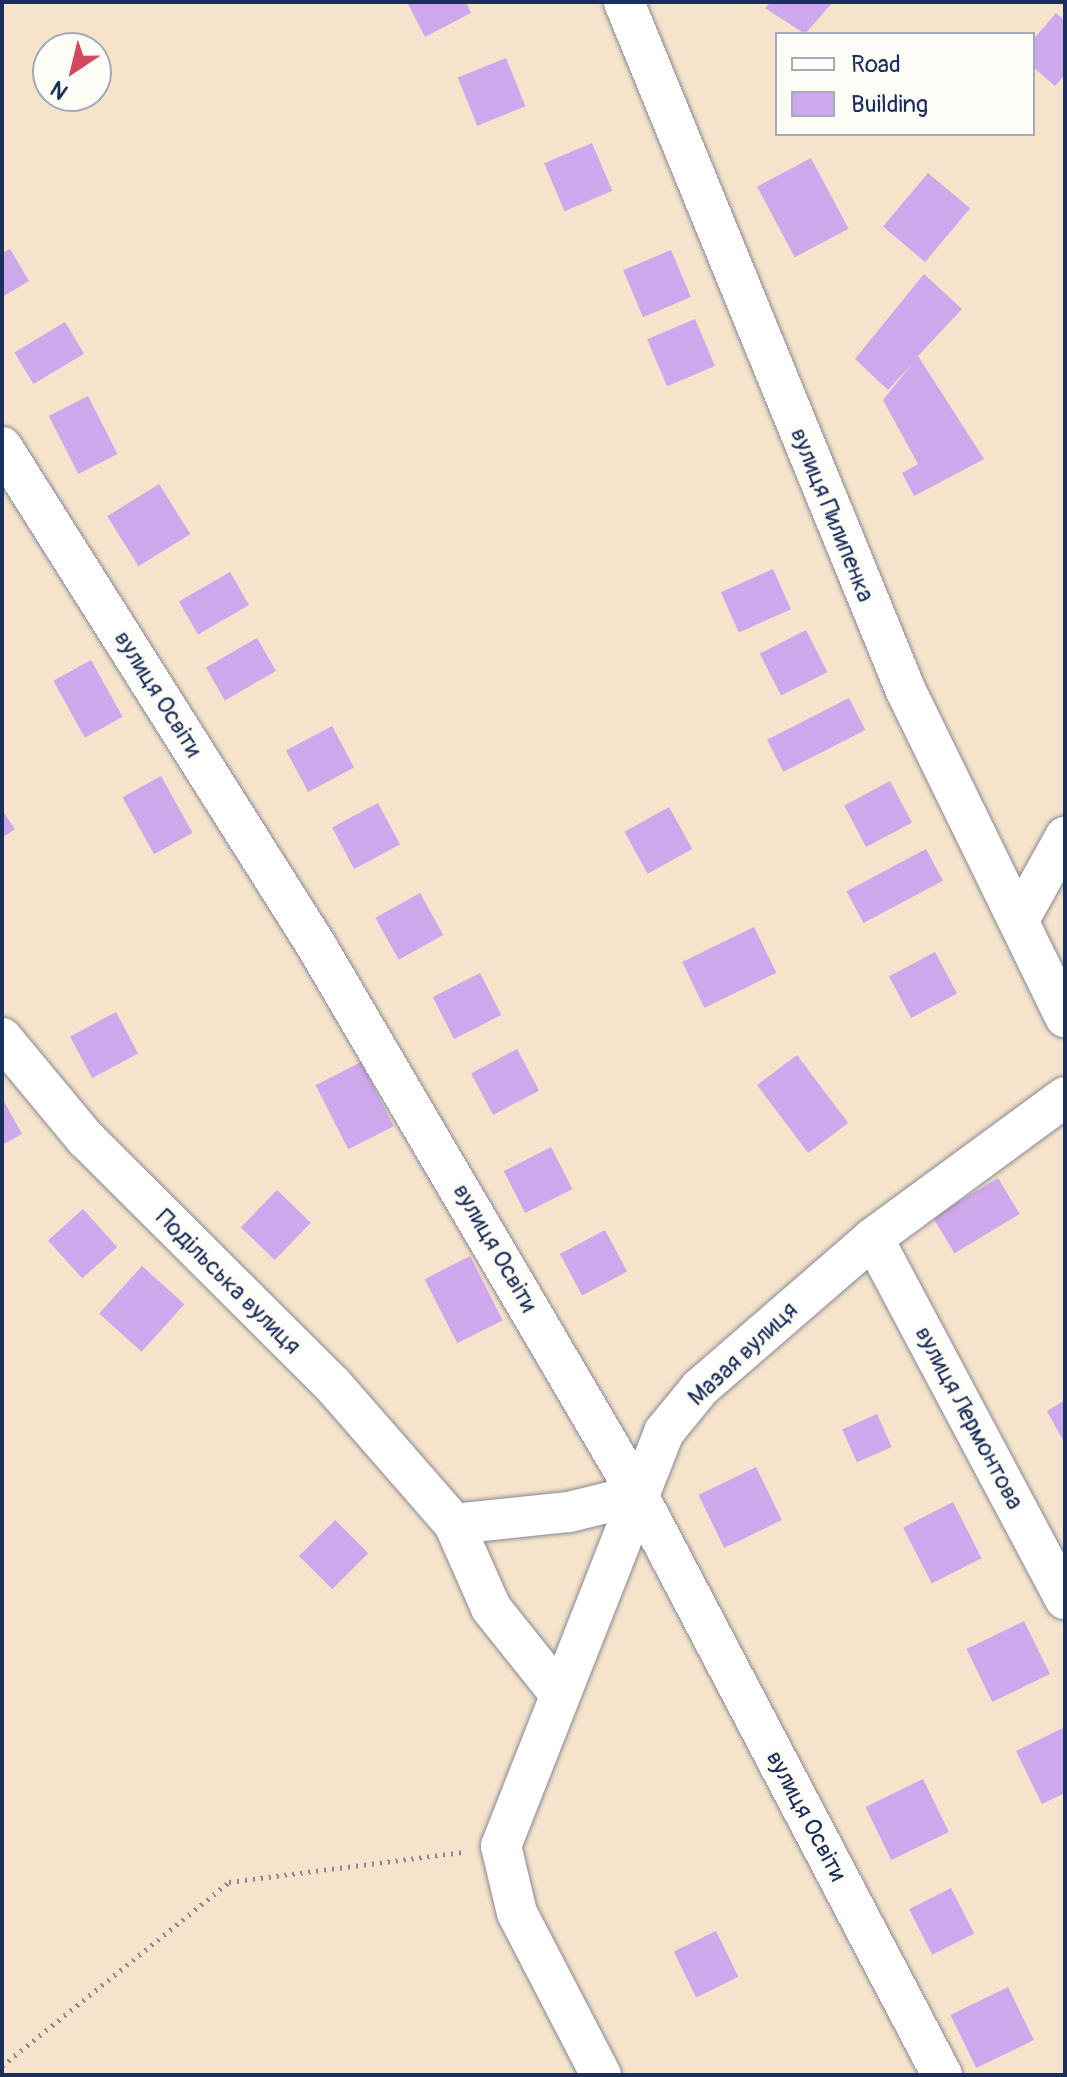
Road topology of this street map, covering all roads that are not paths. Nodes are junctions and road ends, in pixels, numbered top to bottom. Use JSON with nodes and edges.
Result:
{"nodes":[{"id":1,"x":624,"y":2,"type":"edge"},
{"id":2,"x":2,"y":447,"type":"edge"},
{"id":3,"x":1065,"y":837,"type":"edge"},
{"id":4,"x":1020,"y":918,"type":"junction"},
{"id":5,"x":1065,"y":1017,"type":"edge"},
{"id":6,"x":2,"y":1038,"type":"edge"},
{"id":7,"x":1065,"y":1097,"type":"edge"},
{"id":8,"x":873,"y":1238,"type":"junction"},
{"id":9,"x":638,"y":1495,"type":"junction"},
{"id":10,"x":454,"y":1524,"type":"junction"},
{"id":11,"x":1065,"y":1599,"type":"edge"},
{"id":12,"x":558,"y":1692,"type":"junction"},
{"id":13,"x":601,"y":2075,"type":"edge"},
{"id":14,"x":942,"y":2075,"type":"edge"}],
"edges":[{"from":1,"to":4,"type":"street","name":"вулиця Пилипенка"},
{"from":2,"to":9,"type":"street","name":"вулиця Освіти"},
{"from":3,"to":4,"type":"street"},
{"from":4,"to":5,"type":"street","name":"вулиця Пилипенка"},
{"from":6,"to":10,"type":"street","name":"Подільська вулиця"},
{"from":7,"to":8,"type":"street","name":"Мазая вулиця"},
{"from":8,"to":9,"type":"street","name":"Мазая вулиця"},
{"from":8,"to":11,"type":"street","name":"вулиця Лермонтова"},
{"from":9,"to":10,"type":"street"},
{"from":9,"to":12,"type":"street","name":"Мазая вулиця"},
{"from":9,"to":14,"type":"street","name":"вулиця Освіти"},
{"from":10,"to":12,"type":"street","name":"Подільська вулиця"},
{"from":12,"to":13,"type":"street","name":"Мазая вулиця"}]}
